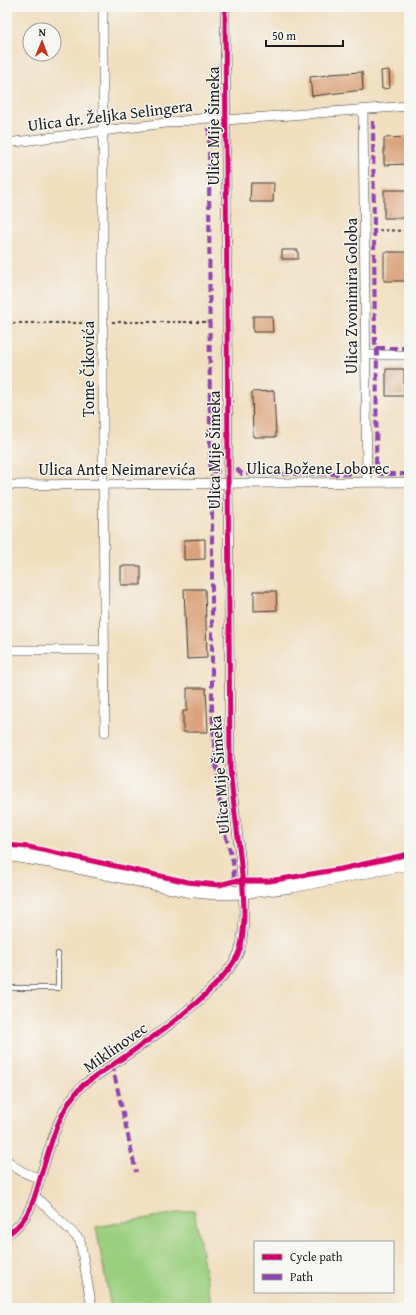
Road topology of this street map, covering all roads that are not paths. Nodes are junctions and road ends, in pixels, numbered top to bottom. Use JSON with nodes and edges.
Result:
{"nodes":[{"id":1,"x":103,"y":7,"type":"edge"},
{"id":2,"x":225,"y":7,"type":"edge"},
{"id":3,"x":409,"y":106,"type":"edge"},
{"id":4,"x":363,"y":110,"type":"junction"},
{"id":5,"x":226,"y":120,"type":"junction"},
{"id":6,"x":103,"y":130,"type":"junction"},
{"id":7,"x":7,"y":143,"type":"edge"},
{"id":8,"x":366,"y":355,"type":"junction"},
{"id":9,"x":409,"y":356,"type":"edge"},
{"id":10,"x":368,"y":482,"type":"junction"},
{"id":11,"x":409,"y":482,"type":"edge"},
{"id":12,"x":228,"y":483,"type":"junction"},
{"id":13,"x":103,"y":484,"type":"junction"},
{"id":14,"x":7,"y":485,"type":"edge"},
{"id":15,"x":7,"y":650,"type":"edge"},
{"id":16,"x":104,"y":650,"type":"junction"},
{"id":17,"x":105,"y":732,"type":"dead end"},
{"id":18,"x":7,"y":854,"type":"edge"},
{"id":19,"x":409,"y":863,"type":"edge"},
{"id":20,"x":243,"y":892,"type":"junction"},
{"id":21,"x":58,"y":954,"type":"dead end"},
{"id":22,"x":7,"y":988,"type":"edge"},
{"id":23,"x":7,"y":1160,"type":"edge"},
{"id":24,"x":40,"y":1179,"type":"junction"},
{"id":25,"x":35,"y":1196,"type":"junction"},
{"id":26,"x":7,"y":1235,"type":"edge"},
{"id":27,"x":92,"y":1308,"type":"edge"}],
"edges":[{"from":1,"to":6,"type":"street","name":"Tome Čikovića"},
{"from":2,"to":5,"type":"street","name":"Ulica Mije Šimeka"},
{"from":3,"to":4,"type":"street","name":"Ulica dr. Željka Selingera"},
{"from":4,"to":5,"type":"street","name":"Ulica dr. Željka Selingera"},
{"from":4,"to":8,"type":"street","name":"Ulica Zvonimira Goloba"},
{"from":5,"to":6,"type":"street","name":"Ulica dr. Željka Selingera"},
{"from":5,"to":12,"type":"street","name":"Ulica Mije Šimeka"},
{"from":6,"to":7,"type":"street","name":"Ulica dr. Željka Selingera"},
{"from":6,"to":13,"type":"street","name":"Tome Čikovića"},
{"from":8,"to":9,"type":"street"},
{"from":8,"to":10,"type":"street","name":"Ulica Zvonimira Goloba"},
{"from":10,"to":11,"type":"street","name":"Ulica Božene Loborec"},
{"from":10,"to":12,"type":"street","name":"Ulica Božene Loborec"},
{"from":12,"to":13,"type":"street","name":"Ulica Ante Neimarevića"},
{"from":12,"to":20,"type":"street","name":"Ulica Mije Šimeka"},
{"from":13,"to":14,"type":"street","name":"Ulica Ante Neimarevića"},
{"from":13,"to":16,"type":"street","name":"Tome Čikovića"},
{"from":15,"to":16,"type":"street"},
{"from":16,"to":17,"type":"street","name":"Tome Čikovića"},
{"from":18,"to":20,"type":"main road"},
{"from":19,"to":20,"type":"main road"},
{"from":20,"to":24,"type":"street","name":"Miklinovec"},
{"from":21,"to":22,"type":"lane"},
{"from":23,"to":24,"type":"street"},
{"from":24,"to":25,"type":"street","name":"Miklinovec"},
{"from":25,"to":26,"type":"street","name":"Miklinovec"},
{"from":25,"to":27,"type":"street"}]}
